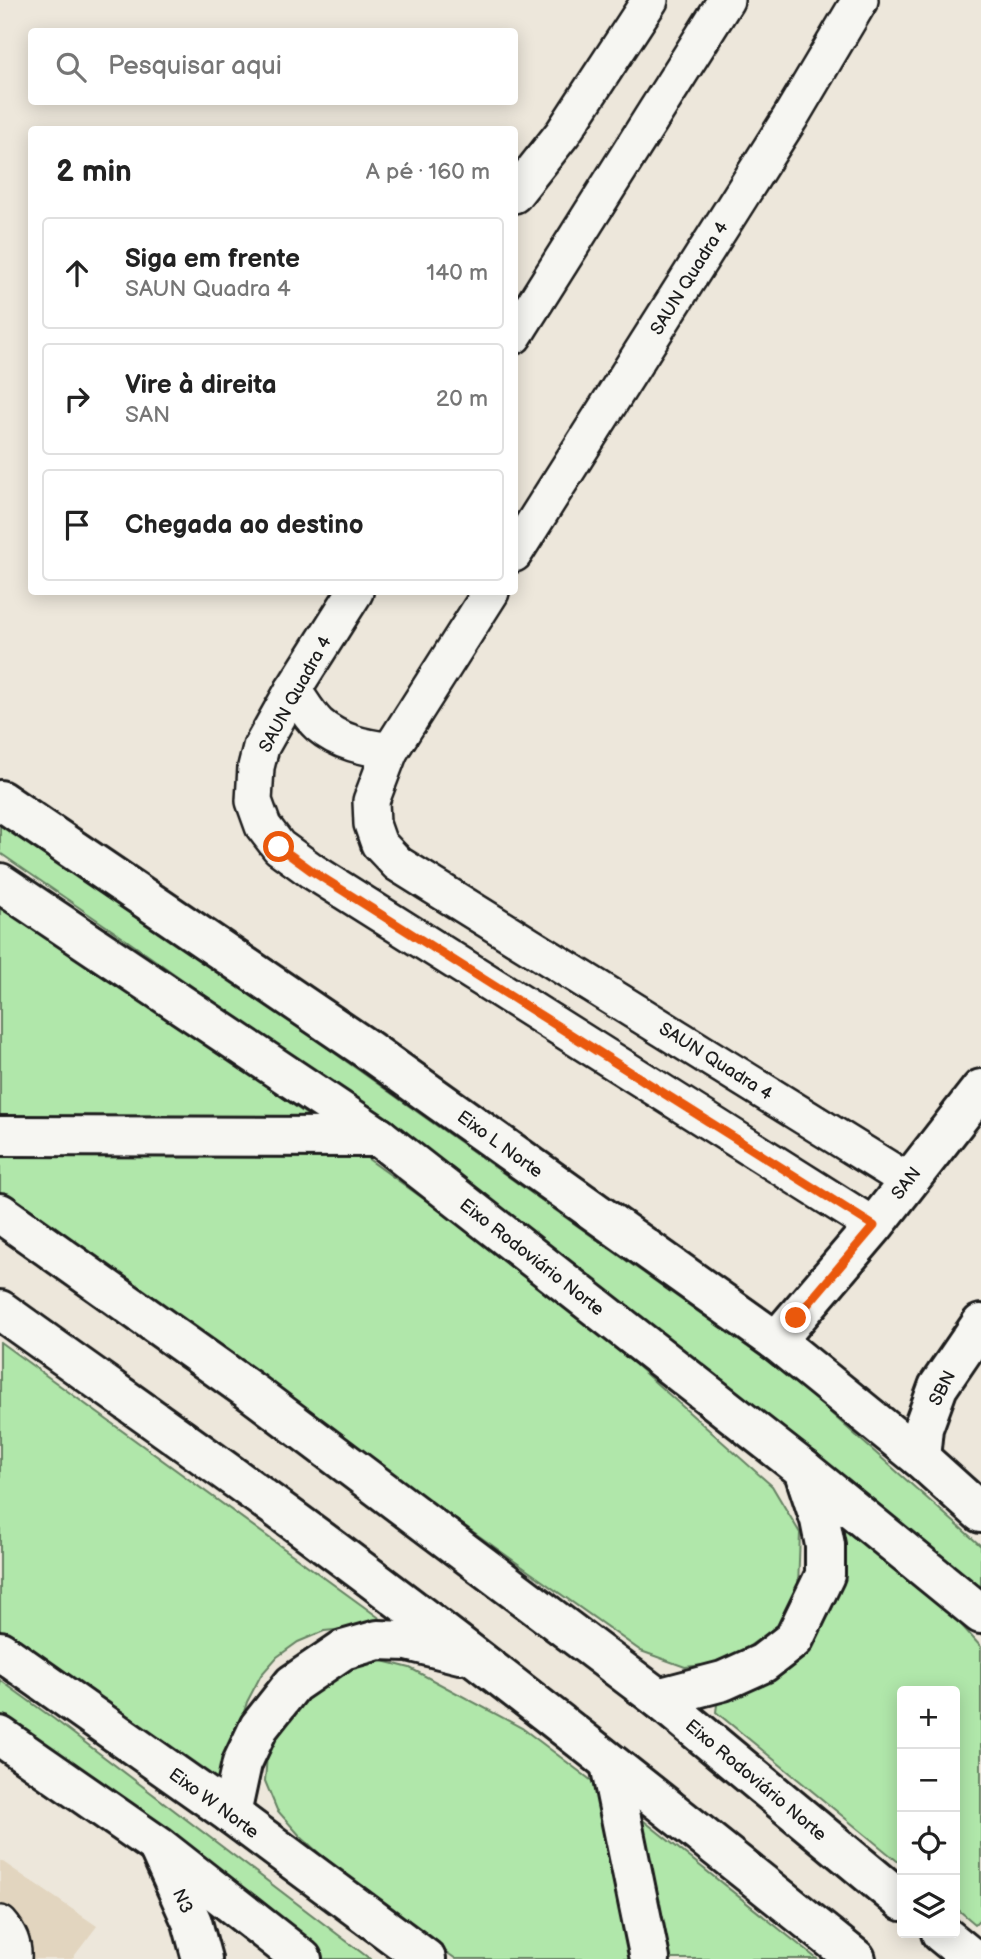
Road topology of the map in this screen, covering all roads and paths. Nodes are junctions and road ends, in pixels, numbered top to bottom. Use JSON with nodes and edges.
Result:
{"nodes":[{"id":1,"x":650,"y":0,"type":"edge"},
{"id":2,"x":726,"y":0,"type":"edge"},
{"id":3,"x":860,"y":0,"type":"edge"},
{"id":4,"x":518,"y":190,"type":"edge"},
{"id":5,"x":518,"y":330,"type":"edge"},
{"id":6,"x":518,"y":548,"type":"edge"},
{"id":7,"x":353,"y":595,"type":"edge"},
{"id":8,"x":489,"y":595,"type":"edge"},
{"id":9,"x":293,"y":690,"type":"junction"},
{"id":10,"x":390,"y":751,"type":"junction"},
{"id":11,"x":0,"y":800,"type":"edge"},
{"id":12,"x":0,"y":883,"type":"edge"},
{"id":13,"x":981,"y":1089,"type":"edge"},
{"id":14,"x":0,"y":1136,"type":"edge"},
{"id":15,"x":379,"y":1137,"type":"junction"},
{"id":16,"x":908,"y":1181,"type":"junction"},
{"id":17,"x":0,"y":1213,"type":"edge"},
{"id":18,"x":874,"y":1226,"type":"junction"},
{"id":19,"x":0,"y":1310,"type":"edge"},
{"id":20,"x":981,"y":1324,"type":"edge"},
{"id":21,"x":776,"y":1340,"type":"junction"},
{"id":22,"x":920,"y":1458,"type":"junction"},
{"id":23,"x":803,"y":1469,"type":"junction"},
{"id":24,"x":981,"y":1513,"type":"edge"},
{"id":25,"x":981,"y":1614,"type":"edge"},
{"id":26,"x":0,"y":1651,"type":"edge"},
{"id":27,"x":477,"y":1658,"type":"junction"},
{"id":28,"x":658,"y":1698,"type":"junction"},
{"id":29,"x":0,"y":1736,"type":"edge"},
{"id":30,"x":610,"y":1764,"type":"junction"},
{"id":31,"x":231,"y":1814,"type":"junction"},
{"id":32,"x":158,"y":1846,"type":"junction"},
{"id":33,"x":897,"y":1896,"type":"edge"},
{"id":34,"x":0,"y":1924,"type":"edge"},
{"id":35,"x":947,"y":1938,"type":"edge"},
{"id":36,"x":13,"y":1959,"type":"edge"},
{"id":37,"x":202,"y":1959,"type":"edge"},
{"id":38,"x":302,"y":1959,"type":"edge"},
{"id":39,"x":426,"y":1959,"type":"edge"},
{"id":40,"x":650,"y":1959,"type":"edge"},
{"id":41,"x":856,"y":1959,"type":"edge"},
{"id":42,"x":973,"y":1959,"type":"edge"}],
"edges":[{"from":1,"to":4,"type":"street"},
{"from":2,"to":5,"type":"street"},
{"from":3,"to":6,"type":"street","name":"SAUN Quadra 4"},
{"from":7,"to":9,"type":"street","name":"SAUN Quadra 4"},
{"from":8,"to":10,"type":"street","name":"SAUN Quadra 4"},
{"from":9,"to":10,"type":"street"},
{"from":9,"to":18,"type":"street","name":"SAUN Quadra 4"},
{"from":10,"to":16,"type":"street","name":"SAUN Quadra 4"},
{"from":11,"to":21,"type":"main road","name":"Eixo L Norte"},
{"from":12,"to":15,"type":"main road"},
{"from":13,"to":16,"type":"main road","name":"SAN"},
{"from":14,"to":15,"type":"main road"},
{"from":15,"to":23,"type":"main road","name":"Eixo Rodoviário Norte"},
{"from":16,"to":18,"type":"main road","name":"SAN"},
{"from":17,"to":28,"type":"main road","name":"Eixo Rodoviário Norte"},
{"from":18,"to":21,"type":"main road","name":"SAN"},
{"from":19,"to":27,"type":"main road"},
{"from":20,"to":22,"type":"main road","name":"SBN"},
{"from":21,"to":22,"type":"main road","name":"Eixo L Norte"},
{"from":22,"to":24,"type":"main road","name":"Eixo L Norte"},
{"from":23,"to":25,"type":"main road","name":"Eixo Rodoviário Norte"},
{"from":23,"to":28,"type":"main road"},
{"from":26,"to":31,"type":"main road","name":"Eixo W Norte"},
{"from":27,"to":30,"type":"main road"},
{"from":27,"to":31,"type":"main road"},
{"from":28,"to":33,"type":"main road","name":"Eixo Rodoviário Norte"},
{"from":29,"to":32,"type":"main road"},
{"from":30,"to":40,"type":"main road"},
{"from":30,"to":41,"type":"main road"},
{"from":31,"to":39,"type":"main road","name":"Eixo W Norte"},
{"from":32,"to":37,"type":"main road","name":"N3"},
{"from":32,"to":38,"type":"main road"},
{"from":34,"to":36,"type":"street"},
{"from":35,"to":42,"type":"main road"}]}
